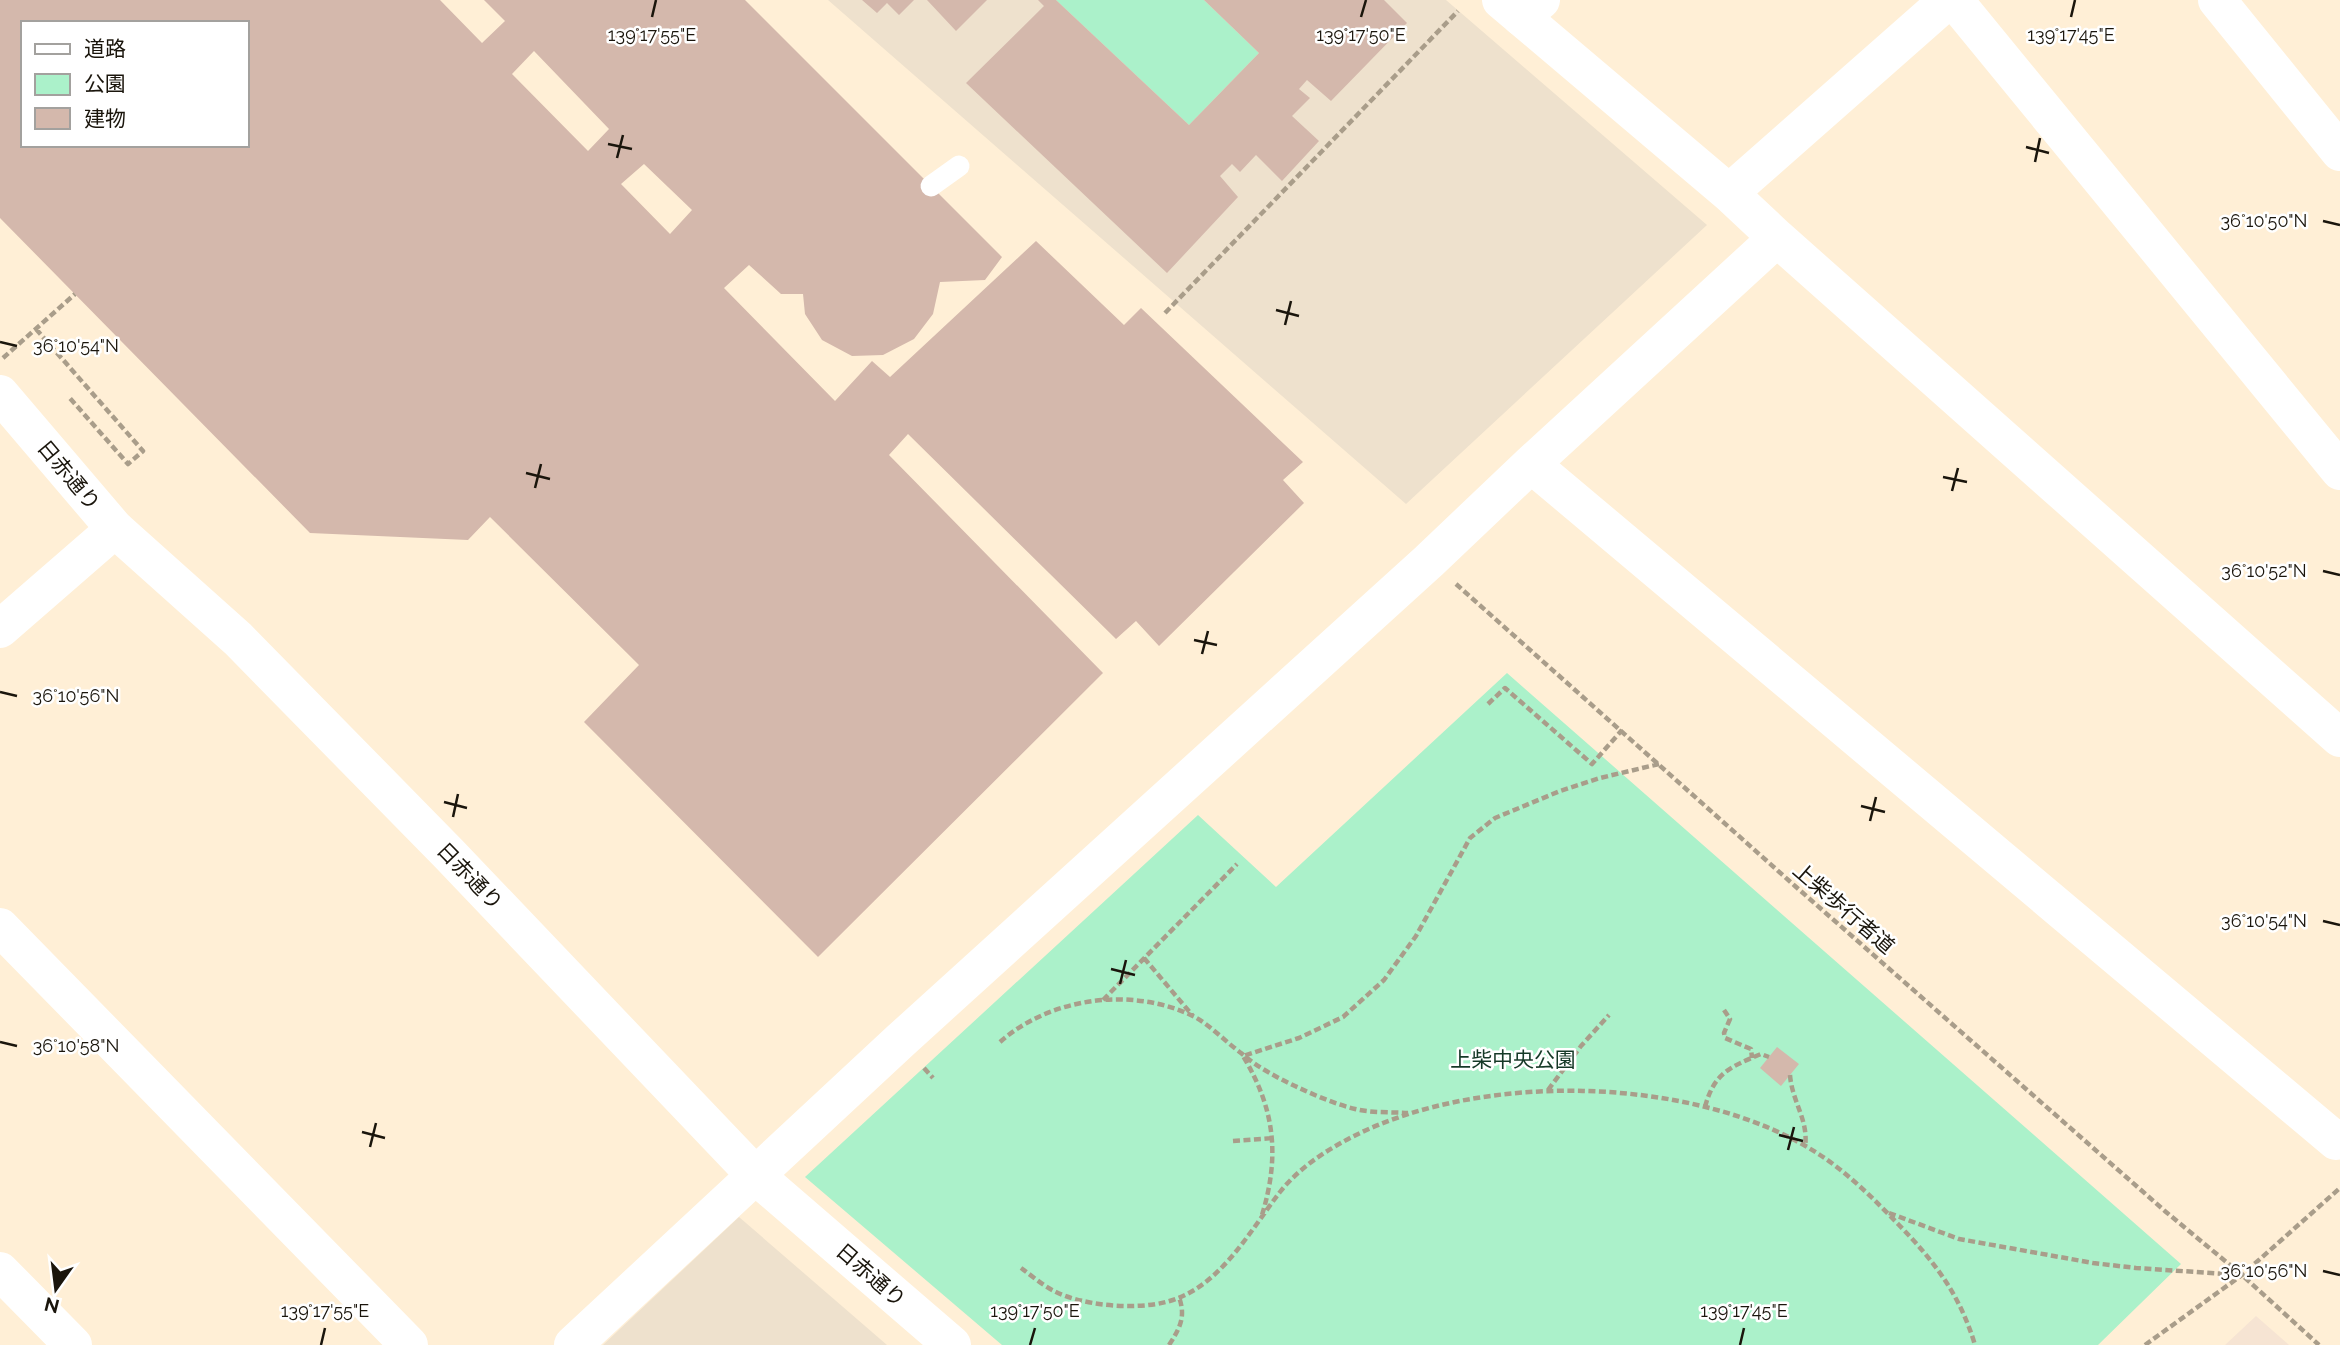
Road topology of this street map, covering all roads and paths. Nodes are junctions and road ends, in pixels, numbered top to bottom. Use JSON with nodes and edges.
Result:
{"nodes":[{"id":1,"x":1948,"y":0,"type":"edge"},
{"id":2,"x":1954,"y":0,"type":"edge"},
{"id":3,"x":2217,"y":0,"type":"edge"},
{"id":4,"x":1521,"y":6,"type":"edge"},
{"id":5,"x":1458,"y":11,"type":"dead end"},
{"id":6,"x":2340,"y":152,"type":"edge"},
{"id":7,"x":959,"y":166,"type":"dead end"},
{"id":8,"x":931,"y":186,"type":"dead end"},
{"id":9,"x":1729,"y":193,"type":"junction"},
{"id":10,"x":1777,"y":238,"type":"junction"},
{"id":11,"x":75,"y":294,"type":"dead end"},
{"id":12,"x":1165,"y":313,"type":"dead end"},
{"id":13,"x":36,"y":329,"type":"junction"},
{"id":14,"x":0,"y":360,"type":"edge"},
{"id":15,"x":0,"y":394,"type":"edge"},
{"id":16,"x":68,"y":396,"type":"dead end"},
{"id":17,"x":1531,"y":464,"type":"junction"},
{"id":18,"x":2340,"y":471,"type":"edge"},
{"id":19,"x":114,"y":529,"type":"junction"},
{"id":20,"x":1429,"y":561,"type":"junction"},
{"id":21,"x":0,"y":629,"type":"edge"},
{"id":22,"x":1489,"y":704,"type":"dead end"},
{"id":23,"x":1622,"y":730,"type":"junction"},
{"id":24,"x":2340,"y":738,"type":"edge"},
{"id":25,"x":1659,"y":764,"type":"junction"},
{"id":26,"x":1237,"y":863,"type":"dead end"},
{"id":27,"x":0,"y":927,"type":"edge"},
{"id":28,"x":1144,"y":958,"type":"junction"},
{"id":29,"x":1102,"y":1000,"type":"junction"},
{"id":30,"x":1724,"y":1010,"type":"dead end"},
{"id":31,"x":1609,"y":1015,"type":"dead end"},
{"id":32,"x":1195,"y":1017,"type":"junction"},
{"id":33,"x":1000,"y":1042,"type":"dead end"},
{"id":34,"x":1243,"y":1056,"type":"junction"},
{"id":35,"x":1769,"y":1057,"type":"dead end"},
{"id":36,"x":1752,"y":1058,"type":"junction"},
{"id":37,"x":1790,"y":1075,"type":"dead end"},
{"id":38,"x":1547,"y":1091,"type":"junction"},
{"id":39,"x":1705,"y":1107,"type":"junction"},
{"id":40,"x":1413,"y":1113,"type":"junction"},
{"id":41,"x":1273,"y":1138,"type":"junction"},
{"id":42,"x":2340,"y":1138,"type":"edge"},
{"id":43,"x":1233,"y":1142,"type":"dead end"},
{"id":44,"x":1805,"y":1147,"type":"junction"},
{"id":45,"x":755,"y":1175,"type":"junction"},
{"id":46,"x":2340,"y":1188,"type":"edge"},
{"id":47,"x":1888,"y":1213,"type":"junction"},
{"id":48,"x":1260,"y":1223,"type":"junction"},
{"id":49,"x":1021,"y":1268,"type":"dead end"},
{"id":50,"x":0,"y":1271,"type":"edge"},
{"id":51,"x":2242,"y":1275,"type":"junction"},
{"id":52,"x":1179,"y":1297,"type":"junction"},
{"id":53,"x":73,"y":1345,"type":"edge"},
{"id":54,"x":409,"y":1345,"type":"edge"},
{"id":55,"x":573,"y":1345,"type":"edge"},
{"id":56,"x":952,"y":1345,"type":"edge"},
{"id":57,"x":1169,"y":1345,"type":"edge"},
{"id":58,"x":1975,"y":1345,"type":"edge"},
{"id":59,"x":2145,"y":1345,"type":"edge"},
{"id":60,"x":2319,"y":1345,"type":"edge"}],
"edges":[{"from":1,"to":9,"type":"street"},
{"from":2,"to":18,"type":"street"},
{"from":3,"to":6,"type":"street"},
{"from":4,"to":9,"type":"street"},
{"from":5,"to":12,"type":"path"},
{"from":7,"to":8,"type":"lane"},
{"from":9,"to":10,"type":"street"},
{"from":10,"to":17,"type":"street"},
{"from":10,"to":24,"type":"street"},
{"from":11,"to":13,"type":"path"},
{"from":13,"to":14,"type":"path"},
{"from":13,"to":16,"type":"path"},
{"from":15,"to":19,"type":"street","name":"日赤通り"},
{"from":17,"to":20,"type":"street"},
{"from":17,"to":42,"type":"street"},
{"from":19,"to":21,"type":"street"},
{"from":19,"to":45,"type":"street","name":"日赤通り"},
{"from":20,"to":23,"type":"path","name":"上柴歩行者道"},
{"from":20,"to":45,"type":"street"},
{"from":22,"to":23,"type":"path"},
{"from":23,"to":25,"type":"path","name":"上柴歩行者道"},
{"from":25,"to":34,"type":"path"},
{"from":25,"to":51,"type":"path","name":"上柴歩行者道"},
{"from":26,"to":28,"type":"path"},
{"from":27,"to":54,"type":"street"},
{"from":28,"to":29,"type":"path"},
{"from":28,"to":32,"type":"path"},
{"from":29,"to":32,"type":"path"},
{"from":29,"to":33,"type":"path"},
{"from":30,"to":36,"type":"path"},
{"from":31,"to":38,"type":"path"},
{"from":32,"to":34,"type":"path"},
{"from":34,"to":40,"type":"path"},
{"from":34,"to":41,"type":"path"},
{"from":35,"to":36,"type":"path"},
{"from":36,"to":39,"type":"path"},
{"from":37,"to":44,"type":"path"},
{"from":38,"to":39,"type":"path"},
{"from":38,"to":40,"type":"path"},
{"from":39,"to":44,"type":"path"},
{"from":40,"to":48,"type":"path"},
{"from":41,"to":43,"type":"path"},
{"from":41,"to":48,"type":"path"},
{"from":44,"to":47,"type":"path"},
{"from":45,"to":55,"type":"street"},
{"from":45,"to":56,"type":"street","name":"日赤通り"},
{"from":46,"to":51,"type":"path"},
{"from":47,"to":51,"type":"path"},
{"from":47,"to":58,"type":"path"},
{"from":48,"to":52,"type":"path"},
{"from":49,"to":52,"type":"path"},
{"from":50,"to":53,"type":"street"},
{"from":51,"to":59,"type":"path"},
{"from":51,"to":60,"type":"path","name":"上柴歩行者道"},
{"from":52,"to":57,"type":"path"}]}
